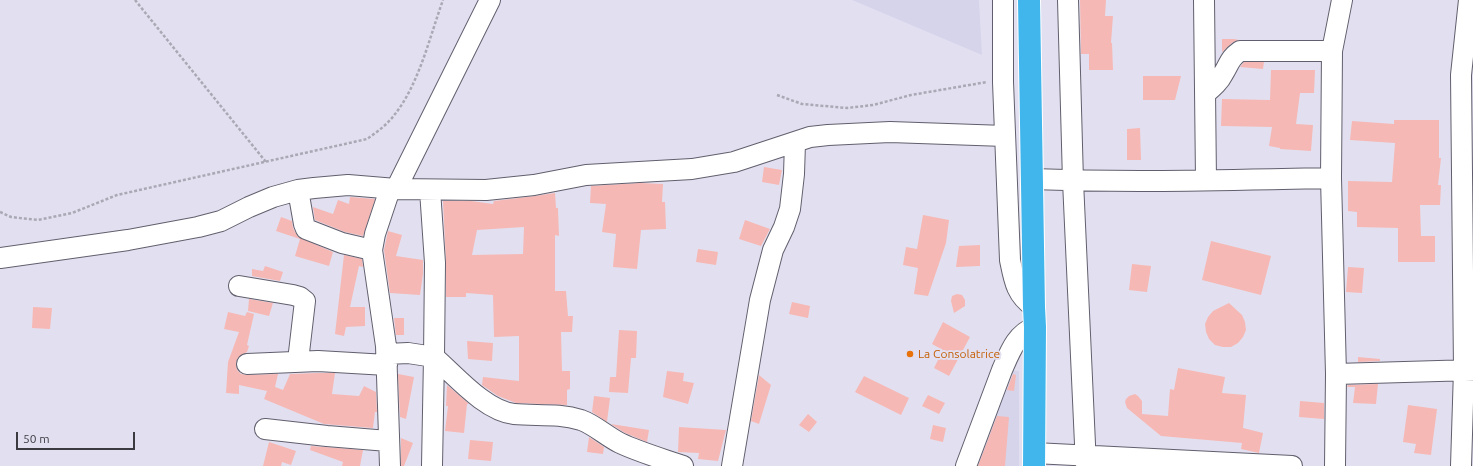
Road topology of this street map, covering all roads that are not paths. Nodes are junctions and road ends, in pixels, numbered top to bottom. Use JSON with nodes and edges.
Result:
{"nodes":[{"id":1,"x":490,"y":0,"type":"edge"},
{"id":2,"x":1003,"y":0,"type":"edge"},
{"id":3,"x":1029,"y":0,"type":"edge"},
{"id":4,"x":1068,"y":0,"type":"edge"},
{"id":5,"x":1204,"y":0,"type":"edge"},
{"id":6,"x":1342,"y":0,"type":"edge"},
{"id":7,"x":1469,"y":0,"type":"edge"},
{"id":8,"x":1332,"y":51,"type":"junction"},
{"id":9,"x":1206,"y":93,"type":"junction"},
{"id":10,"x":1005,"y":136,"type":"junction"},
{"id":11,"x":795,"y":143,"type":"junction"},
{"id":12,"x":1331,"y":178,"type":"junction"},
{"id":13,"x":1032,"y":179,"type":"junction"},
{"id":14,"x":1206,"y":180,"type":"junction"},
{"id":15,"x":1073,"y":181,"type":"junction"},
{"id":16,"x":393,"y":189,"type":"junction"},
{"id":17,"x":298,"y":190,"type":"junction"},
{"id":18,"x":430,"y":190,"type":"junction"},
{"id":19,"x":372,"y":250,"type":"junction"},
{"id":20,"x":0,"y":258,"type":"edge"},
{"id":21,"x":239,"y":286,"type":"dead end"},
{"id":22,"x":1035,"y":317,"type":"junction"},
{"id":23,"x":434,"y":357,"type":"junction"},
{"id":24,"x":387,"y":359,"type":"junction"},
{"id":25,"x":298,"y":361,"type":"junction"},
{"id":26,"x":248,"y":364,"type":"dead end"},
{"id":27,"x":1469,"y":370,"type":"edge"},
{"id":28,"x":1336,"y":374,"type":"junction"},
{"id":29,"x":265,"y":429,"type":"dead end"},
{"id":30,"x":388,"y":441,"type":"junction"},
{"id":31,"x":1034,"y":460,"type":"edge"},
{"id":32,"x":1087,"y":461,"type":"edge"},
{"id":33,"x":1188,"y":463,"type":"edge"},
{"id":34,"x":390,"y":466,"type":"edge"},
{"id":35,"x":432,"y":466,"type":"edge"},
{"id":36,"x":683,"y":466,"type":"edge"},
{"id":37,"x":732,"y":466,"type":"edge"},
{"id":38,"x":966,"y":466,"type":"edge"},
{"id":39,"x":1292,"y":466,"type":"edge"},
{"id":40,"x":1335,"y":466,"type":"edge"},
{"id":41,"x":1461,"y":466,"type":"edge"}],
"edges":[{"from":1,"to":16,"type":"street"},
{"from":2,"to":10,"type":"street"},
{"from":3,"to":13,"type":"highway"},
{"from":4,"to":15,"type":"street"},
{"from":5,"to":9,"type":"street"},
{"from":6,"to":8,"type":"street"},
{"from":7,"to":27,"type":"street"},
{"from":8,"to":9,"type":"street"},
{"from":8,"to":12,"type":"street"},
{"from":9,"to":14,"type":"street"},
{"from":10,"to":11,"type":"street"},
{"from":10,"to":22,"type":"street"},
{"from":11,"to":18,"type":"street"},
{"from":11,"to":37,"type":"street"},
{"from":12,"to":14,"type":"street"},
{"from":12,"to":28,"type":"street"},
{"from":13,"to":15,"type":"street"},
{"from":13,"to":22,"type":"highway"},
{"from":14,"to":15,"type":"street"},
{"from":15,"to":32,"type":"street"},
{"from":16,"to":17,"type":"street"},
{"from":16,"to":18,"type":"street"},
{"from":16,"to":19,"type":"street"},
{"from":17,"to":19,"type":"street"},
{"from":17,"to":20,"type":"street"},
{"from":18,"to":23,"type":"street"},
{"from":19,"to":24,"type":"street"},
{"from":21,"to":25,"type":"street"},
{"from":22,"to":31,"type":"highway"},
{"from":22,"to":38,"type":"street"},
{"from":23,"to":24,"type":"street"},
{"from":23,"to":35,"type":"street"},
{"from":23,"to":36,"type":"street"},
{"from":24,"to":25,"type":"street"},
{"from":24,"to":30,"type":"street"},
{"from":25,"to":26,"type":"street"},
{"from":27,"to":28,"type":"street"},
{"from":27,"to":41,"type":"street"},
{"from":28,"to":40,"type":"street"},
{"from":29,"to":30,"type":"street"},
{"from":30,"to":34,"type":"street"},
{"from":31,"to":32,"type":"street"},
{"from":32,"to":33,"type":"street"},
{"from":33,"to":39,"type":"street"}]}
